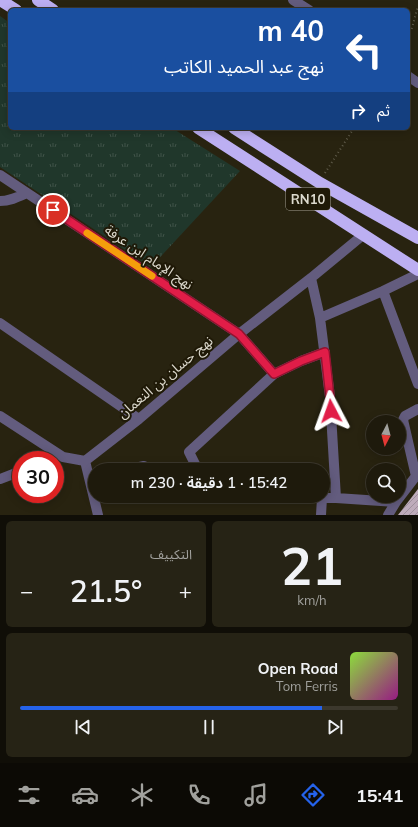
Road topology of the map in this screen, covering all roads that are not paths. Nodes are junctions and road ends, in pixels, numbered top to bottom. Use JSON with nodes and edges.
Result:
{"nodes":[{"id":1,"x":0,"y":0,"type":"edge"},
{"id":2,"x":38,"y":0,"type":"edge"},
{"id":3,"x":293,"y":0,"type":"edge"},
{"id":4,"x":13,"y":8,"type":"edge"},
{"id":5,"x":50,"y":8,"type":"edge"},
{"id":6,"x":306,"y":8,"type":"edge"},
{"id":7,"x":201,"y":130,"type":"edge"},
{"id":8,"x":237,"y":130,"type":"edge"},
{"id":9,"x":0,"y":175,"type":"edge"},
{"id":10,"x":27,"y":193,"type":"junction"},
{"id":11,"x":0,"y":201,"type":"edge"},
{"id":12,"x":363,"y":234,"type":"junction"},
{"id":13,"x":415,"y":235,"type":"edge"},
{"id":14,"x":418,"y":270,"type":"edge"},
{"id":15,"x":418,"y":274,"type":"edge"},
{"id":16,"x":311,"y":278,"type":"junction"},
{"id":17,"x":383,"y":291,"type":"junction"},
{"id":18,"x":320,"y":318,"type":"junction"},
{"id":19,"x":0,"y":323,"type":"edge"},
{"id":20,"x":239,"y":334,"type":"junction"},
{"id":21,"x":325,"y":352,"type":"junction"},
{"id":22,"x":274,"y":374,"type":"junction"},
{"id":23,"x":418,"y":384,"type":"edge"},
{"id":24,"x":418,"y":410,"type":"edge"},
{"id":25,"x":0,"y":416,"type":"edge"},
{"id":26,"x":139,"y":419,"type":"junction"},
{"id":27,"x":48,"y":451,"type":"edge"},
{"id":28,"x":64,"y":459,"type":"edge"},
{"id":29,"x":84,"y":461,"type":"junction"},
{"id":30,"x":194,"y":463,"type":"edge"},
{"id":31,"x":88,"y":470,"type":"edge"},
{"id":32,"x":12,"y":474,"type":"edge"},
{"id":33,"x":417,"y":476,"type":"edge"},
{"id":34,"x":0,"y":479,"type":"edge"},
{"id":35,"x":406,"y":490,"type":"edge"},
{"id":36,"x":330,"y":498,"type":"edge"},
{"id":37,"x":336,"y":498,"type":"junction"},
{"id":38,"x":366,"y":500,"type":"edge"},
{"id":39,"x":96,"y":503,"type":"edge"},
{"id":40,"x":322,"y":503,"type":"edge"},
{"id":41,"x":395,"y":503,"type":"edge"},
{"id":42,"x":98,"y":515,"type":"edge"},
{"id":43,"x":321,"y":515,"type":"edge"},
{"id":44,"x":388,"y":515,"type":"edge"}],
"edges":[{"from":1,"to":4,"type":"highway"},
{"from":2,"to":5,"type":"highway"},
{"from":3,"to":6,"type":"street"},
{"from":7,"to":12,"type":"highway","number":"RN10"},
{"from":8,"to":13,"type":"highway","number":"RN10"},
{"from":9,"to":10,"type":"street","name":"نهج الإمام ابن عرفة"},
{"from":10,"to":11,"type":"street"},
{"from":10,"to":20,"type":"street","name":"نهج الإمام ابن عرفة"},
{"from":12,"to":14,"type":"highway","number":"RN10"},
{"from":12,"to":16,"type":"street","name":"نهج حسان بن النعمان"},
{"from":15,"to":17,"type":"street"},
{"from":16,"to":18,"type":"street"},
{"from":16,"to":20,"type":"street","name":"نهج حسان بن النعمان"},
{"from":17,"to":18,"type":"street"},
{"from":17,"to":23,"type":"street"},
{"from":18,"to":21,"type":"street"},
{"from":19,"to":26,"type":"street"},
{"from":20,"to":22,"type":"street","name":"نهج الإمام ابن عرفة"},
{"from":20,"to":26,"type":"street","name":"نهج حسان بن النعمان"},
{"from":21,"to":22,"type":"street"},
{"from":21,"to":37,"type":"street"},
{"from":22,"to":30,"type":"street"},
{"from":24,"to":33,"type":"street"},
{"from":25,"to":27,"type":"street"},
{"from":26,"to":29,"type":"street","name":"نهج حسان بن النعمان"},
{"from":28,"to":29,"type":"street"},
{"from":29,"to":31,"type":"street"},
{"from":32,"to":34,"type":"street"},
{"from":33,"to":35,"type":"street"},
{"from":36,"to":37,"type":"street"},
{"from":37,"to":38,"type":"street"},
{"from":39,"to":42,"type":"street"},
{"from":40,"to":43,"type":"street"},
{"from":41,"to":44,"type":"street"}]}
